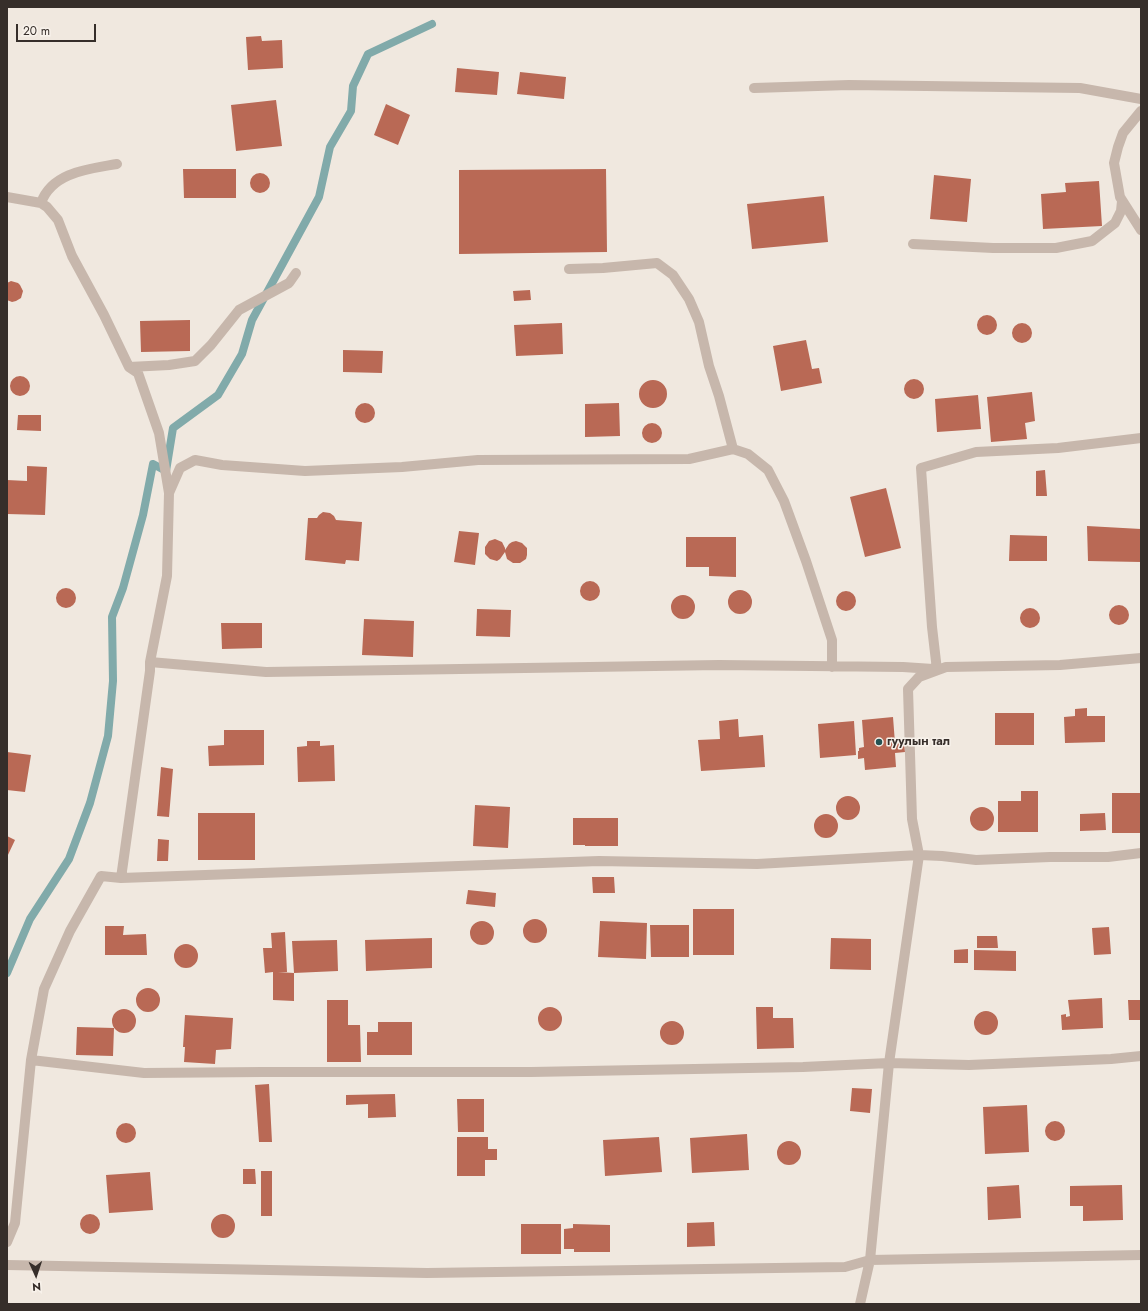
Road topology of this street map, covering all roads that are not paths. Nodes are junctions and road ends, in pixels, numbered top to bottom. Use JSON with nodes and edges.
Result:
{"nodes":[{"id":1,"x":754,"y":88,"type":"dead end"},
{"id":2,"x":1141,"y":99,"type":"edge"},
{"id":3,"x":1141,"y":110,"type":"edge"},
{"id":4,"x":117,"y":164,"type":"dead end"},
{"id":5,"x":7,"y":197,"type":"edge"},
{"id":6,"x":1122,"y":201,"type":"junction"},
{"id":7,"x":40,"y":203,"type":"junction"},
{"id":8,"x":1141,"y":230,"type":"edge"},
{"id":9,"x":913,"y":244,"type":"dead end"},
{"id":10,"x":569,"y":269,"type":"dead end"},
{"id":11,"x":296,"y":273,"type":"dead end"},
{"id":12,"x":129,"y":367,"type":"junction"},
{"id":13,"x":1141,"y":438,"type":"edge"},
{"id":14,"x":733,"y":449,"type":"junction"},
{"id":15,"x":170,"y":493,"type":"junction"},
{"id":16,"x":1141,"y":658,"type":"edge"},
{"id":17,"x":150,"y":662,"type":"junction"},
{"id":18,"x":832,"y":667,"type":"junction"},
{"id":19,"x":937,"y":670,"type":"junction"},
{"id":20,"x":1141,"y":853,"type":"edge"},
{"id":21,"x":919,"y":855,"type":"junction"},
{"id":22,"x":121,"y":878,"type":"junction"},
{"id":23,"x":1141,"y":1056,"type":"edge"},
{"id":24,"x":31,"y":1060,"type":"junction"},
{"id":25,"x":889,"y":1063,"type":"junction"},
{"id":26,"x":7,"y":1242,"type":"edge"},
{"id":27,"x":1141,"y":1255,"type":"edge"},
{"id":28,"x":870,"y":1260,"type":"junction"},
{"id":29,"x":7,"y":1265,"type":"edge"},
{"id":30,"x":860,"y":1304,"type":"edge"}],
"edges":[{"from":1,"to":2,"type":"street"},
{"from":3,"to":6,"type":"street"},
{"from":4,"to":7,"type":"street"},
{"from":5,"to":7,"type":"street"},
{"from":6,"to":8,"type":"street"},
{"from":6,"to":9,"type":"street"},
{"from":7,"to":12,"type":"street"},
{"from":10,"to":14,"type":"street"},
{"from":11,"to":12,"type":"street"},
{"from":12,"to":15,"type":"street"},
{"from":13,"to":19,"type":"street"},
{"from":14,"to":15,"type":"street"},
{"from":14,"to":18,"type":"street"},
{"from":15,"to":17,"type":"street"},
{"from":16,"to":19,"type":"street"},
{"from":17,"to":18,"type":"street"},
{"from":17,"to":22,"type":"street"},
{"from":18,"to":19,"type":"street"},
{"from":19,"to":21,"type":"street"},
{"from":20,"to":21,"type":"street"},
{"from":21,"to":22,"type":"street"},
{"from":21,"to":25,"type":"street"},
{"from":22,"to":24,"type":"street"},
{"from":23,"to":25,"type":"street"},
{"from":24,"to":25,"type":"street"},
{"from":24,"to":26,"type":"street"},
{"from":25,"to":28,"type":"street"},
{"from":27,"to":28,"type":"street"},
{"from":28,"to":29,"type":"street"},
{"from":28,"to":30,"type":"street"}]}
